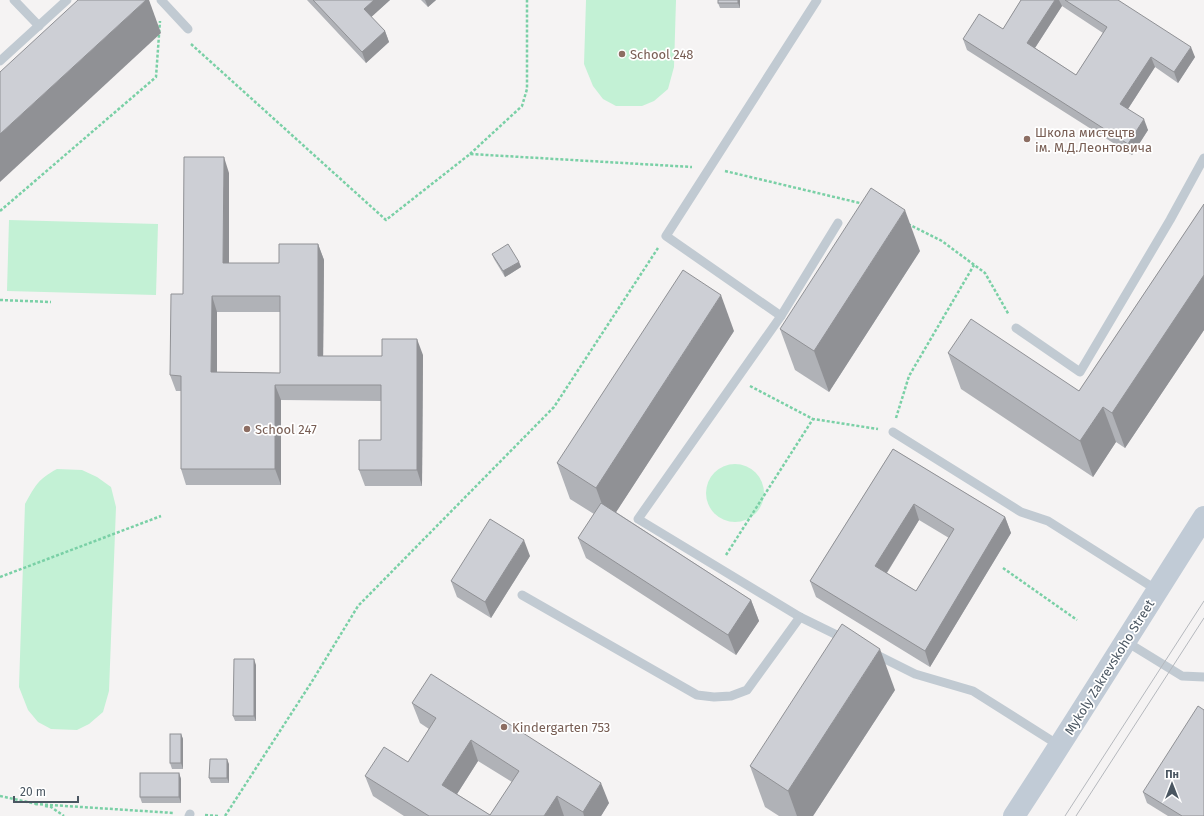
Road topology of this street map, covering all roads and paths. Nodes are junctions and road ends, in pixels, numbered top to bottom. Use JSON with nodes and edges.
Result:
{"nodes":[{"id":1,"x":14,"y":0,"type":"edge"},
{"id":2,"x":67,"y":0,"type":"edge"},
{"id":3,"x":161,"y":0,"type":"edge"},
{"id":4,"x":527,"y":0,"type":"edge"},
{"id":5,"x":817,"y":0,"type":"edge"},
{"id":6,"x":167,"y":22,"type":"dead end"},
{"id":7,"x":39,"y":26,"type":"junction"},
{"id":8,"x":188,"y":29,"type":"dead end"},
{"id":9,"x":190,"y":44,"type":"dead end"},
{"id":10,"x":0,"y":61,"type":"edge"},
{"id":11,"x":470,"y":154,"type":"junction"},
{"id":12,"x":1204,"y":158,"type":"edge"},
{"id":13,"x":709,"y":168,"type":"junction"},
{"id":14,"x":869,"y":205,"type":"edge"},
{"id":15,"x":0,"y":211,"type":"edge"},
{"id":16,"x":902,"y":221,"type":"dead end"},
{"id":17,"x":838,"y":223,"type":"dead end"},
{"id":18,"x":666,"y":236,"type":"junction"},
{"id":19,"x":974,"y":265,"type":"junction"},
{"id":20,"x":0,"y":300,"type":"edge"},
{"id":21,"x":52,"y":302,"type":"dead end"},
{"id":22,"x":781,"y":316,"type":"junction"},
{"id":23,"x":1016,"y":328,"type":"joint"},
{"id":24,"x":737,"y":379,"type":"junction"},
{"id":25,"x":813,"y":419,"type":"junction"},
{"id":26,"x":893,"y":432,"type":"junction"},
{"id":27,"x":161,"y":516,"type":"dead end"},
{"id":28,"x":1204,"y":518,"type":"edge"},
{"id":29,"x":719,"y":567,"type":"junction"},
{"id":30,"x":1003,"y":568,"type":"dead end"},
{"id":31,"x":0,"y":577,"type":"edge"},
{"id":32,"x":1157,"y":590,"type":"junction"},
{"id":33,"x":522,"y":595,"type":"dead end"},
{"id":34,"x":800,"y":617,"type":"junction"},
{"id":35,"x":1078,"y":620,"type":"dead end"},
{"id":36,"x":1125,"y":641,"type":"junction"},
{"id":37,"x":850,"y":642,"type":"edge"},
{"id":38,"x":865,"y":649,"type":"edge"},
{"id":39,"x":1204,"y":677,"type":"edge"},
{"id":40,"x":1060,"y":746,"type":"junction"},
{"id":41,"x":0,"y":796,"type":"edge"},
{"id":42,"x":35,"y":804,"type":"junction"},
{"id":43,"x":189,"y":815,"type":"edge"},
{"id":44,"x":64,"y":816,"type":"edge"},
{"id":45,"x":218,"y":816,"type":"edge"},
{"id":46,"x":224,"y":816,"type":"edge"},
{"id":47,"x":1014,"y":816,"type":"edge"}],
"edges":[{"from":1,"to":7,"type":"lane"},
{"from":2,"to":7,"type":"lane"},
{"from":3,"to":8,"type":"lane"},
{"from":4,"to":11,"type":"path"},
{"from":5,"to":13,"type":"lane"},
{"from":6,"to":15,"type":"path"},
{"from":7,"to":10,"type":"lane"},
{"from":9,"to":11,"type":"path"},
{"from":11,"to":13,"type":"path"},
{"from":12,"to":23,"type":"lane"},
{"from":13,"to":14,"type":"path"},
{"from":13,"to":18,"type":"lane"},
{"from":16,"to":19,"type":"path"},
{"from":17,"to":22,"type":"lane"},
{"from":18,"to":22,"type":"lane"},
{"from":18,"to":46,"type":"path"},
{"from":19,"to":23,"type":"path"},
{"from":19,"to":26,"type":"path"},
{"from":20,"to":21,"type":"path"},
{"from":22,"to":24,"type":"lane"},
{"from":24,"to":25,"type":"path"},
{"from":24,"to":29,"type":"lane"},
{"from":25,"to":26,"type":"path"},
{"from":25,"to":29,"type":"path"},
{"from":26,"to":32,"type":"lane"},
{"from":27,"to":31,"type":"path"},
{"from":28,"to":32,"type":"street","name":"Mykoly Zakrevskoho Street"},
{"from":29,"to":34,"type":"lane"},
{"from":30,"to":35,"type":"path"},
{"from":32,"to":36,"type":"street","name":"Mykoly Zakrevskoho Street"},
{"from":33,"to":34,"type":"lane"},
{"from":34,"to":37,"type":"lane"},
{"from":36,"to":39,"type":"lane"},
{"from":36,"to":40,"type":"street","name":"Mykoly Zakrevskoho Street"},
{"from":38,"to":40,"type":"lane"},
{"from":40,"to":47,"type":"street","name":"Mykoly Zakrevskoho Street"},
{"from":41,"to":42,"type":"path"},
{"from":42,"to":43,"type":"path"},
{"from":42,"to":44,"type":"path"},
{"from":43,"to":45,"type":"path"}]}
